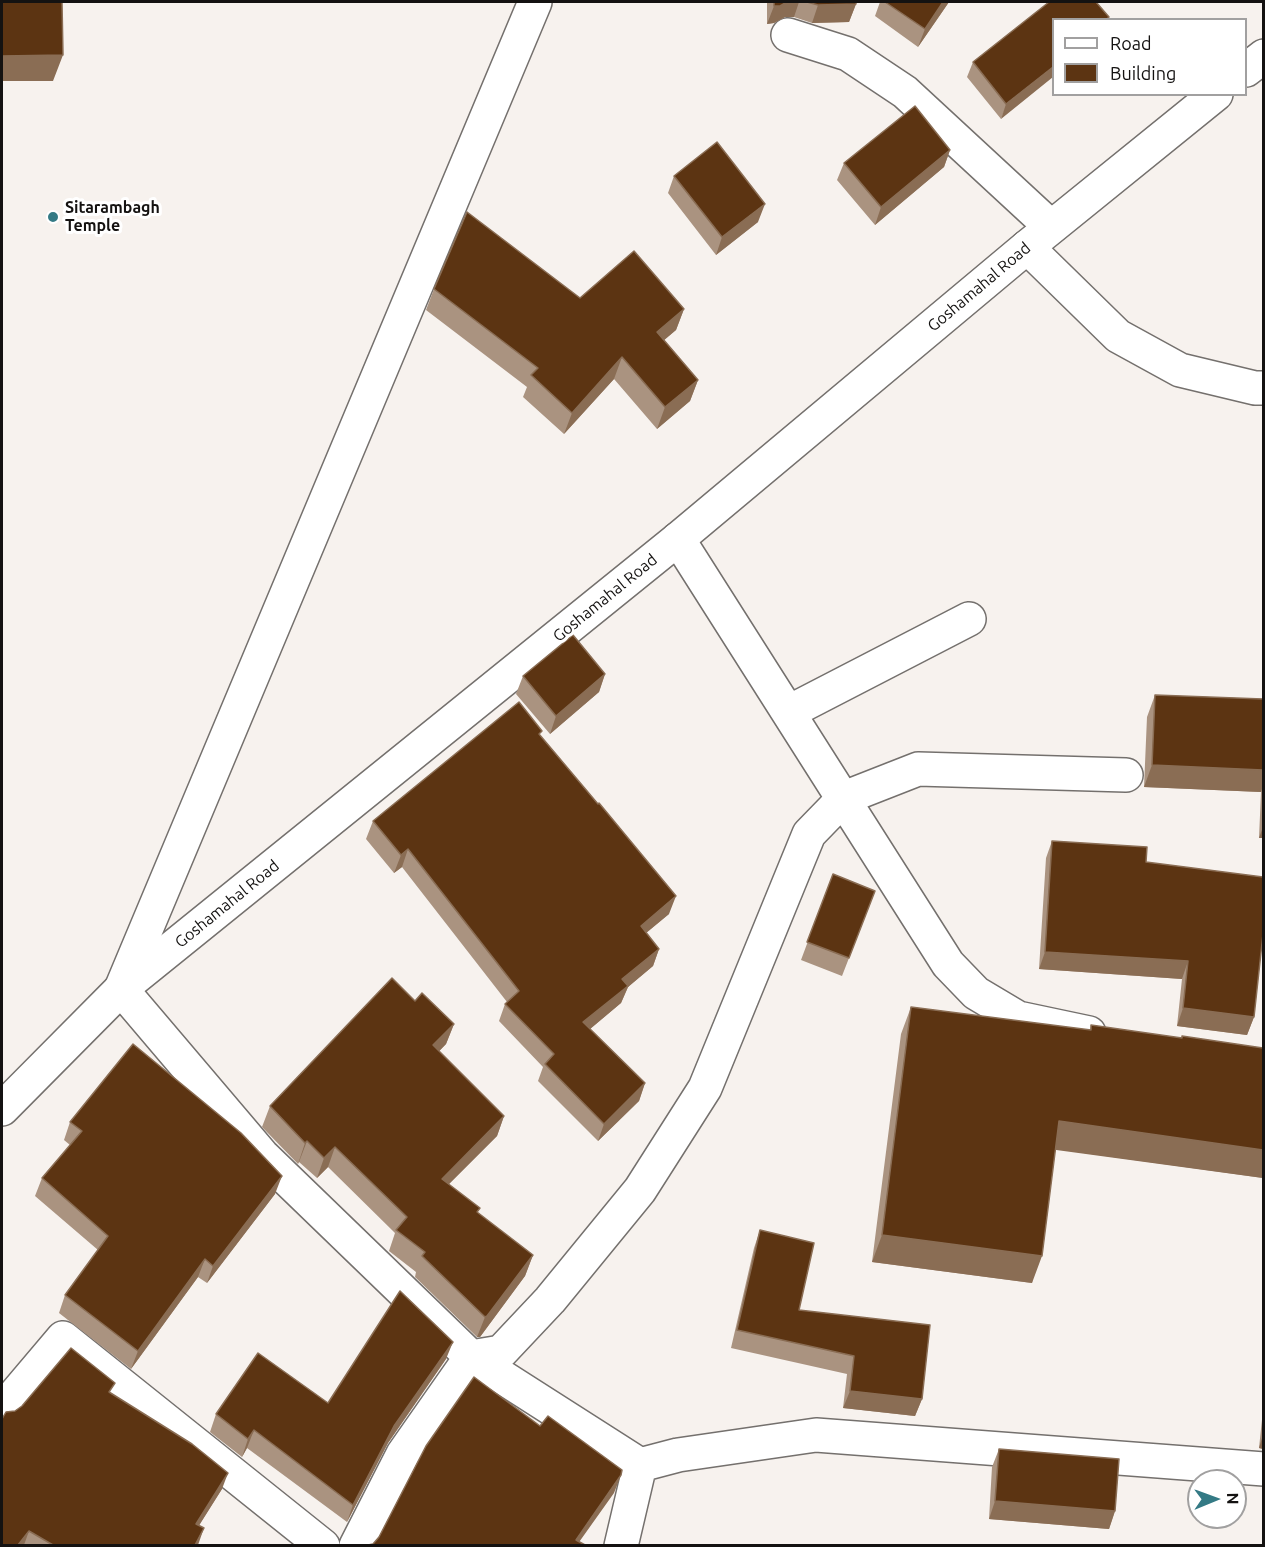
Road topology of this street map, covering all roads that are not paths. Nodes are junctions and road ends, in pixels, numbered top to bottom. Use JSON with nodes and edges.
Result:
{"nodes":[{"id":1,"x":534,"y":2,"type":"edge"},
{"id":2,"x":788,"y":35,"type":"dead end"},
{"id":3,"x":1263,"y":56,"type":"edge"},
{"id":4,"x":1247,"y":68,"type":"edge"},
{"id":5,"x":1214,"y":96,"type":"edge"},
{"id":6,"x":1039,"y":237,"type":"junction"},
{"id":7,"x":1263,"y":388,"type":"edge"},
{"id":8,"x":678,"y":539,"type":"junction"},
{"id":9,"x":969,"y":619,"type":"dead end"},
{"id":10,"x":789,"y":712,"type":"junction"},
{"id":11,"x":1126,"y":775,"type":"dead end"},
{"id":12,"x":844,"y":798,"type":"junction"},
{"id":13,"x":121,"y":989,"type":"junction"},
{"id":14,"x":1116,"y":1037,"type":"edge"},
{"id":15,"x":2,"y":1109,"type":"edge"},
{"id":16,"x":471,"y":1357,"type":"junction"},
{"id":17,"x":2,"y":1410,"type":"edge"},
{"id":18,"x":640,"y":1465,"type":"junction"},
{"id":19,"x":1263,"y":1469,"type":"edge"},
{"id":20,"x":323,"y":1545,"type":"edge"},
{"id":21,"x":356,"y":1545,"type":"edge"},
{"id":22,"x":621,"y":1545,"type":"edge"}],
"edges":[{"from":1,"to":13,"type":"street"},
{"from":2,"to":6,"type":"street"},
{"from":3,"to":4,"type":"street"},
{"from":5,"to":6,"type":"street","name":"Goshamahal Road"},
{"from":6,"to":7,"type":"street"},
{"from":6,"to":8,"type":"street","name":"Goshamahal Road"},
{"from":8,"to":10,"type":"street"},
{"from":8,"to":13,"type":"street","name":"Goshamahal Road"},
{"from":9,"to":10,"type":"street"},
{"from":10,"to":12,"type":"street"},
{"from":11,"to":12,"type":"street"},
{"from":12,"to":14,"type":"street"},
{"from":12,"to":16,"type":"street"},
{"from":13,"to":15,"type":"street","name":"Goshamahal Road"},
{"from":13,"to":16,"type":"street"},
{"from":16,"to":18,"type":"street"},
{"from":16,"to":21,"type":"street"},
{"from":17,"to":20,"type":"street"},
{"from":18,"to":19,"type":"street"},
{"from":18,"to":22,"type":"street"}]}
